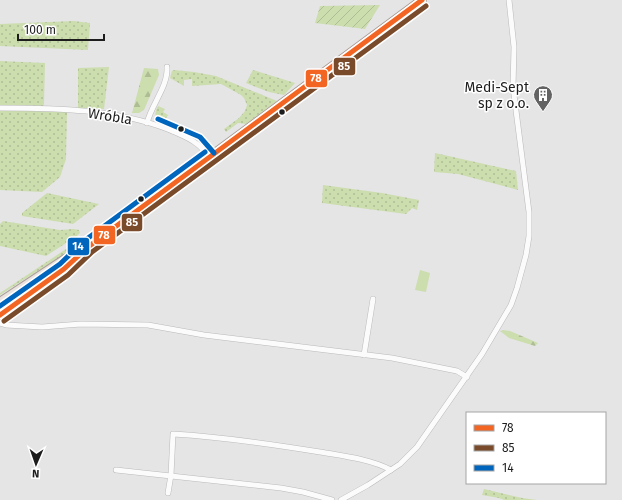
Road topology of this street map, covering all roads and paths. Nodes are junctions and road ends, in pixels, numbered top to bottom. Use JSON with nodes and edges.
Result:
{"nodes":[{"id":1,"x":422,"y":0,"type":"edge"},
{"id":2,"x":509,"y":0,"type":"edge"},
{"id":3,"x":167,"y":67,"type":"dead end"},
{"id":4,"x":0,"y":108,"type":"edge"},
{"id":5,"x":147,"y":122,"type":"junction"},
{"id":6,"x":209,"y":158,"type":"junction"},
{"id":7,"x":88,"y":247,"type":"junction"},
{"id":8,"x":373,"y":299,"type":"dead end"},
{"id":9,"x":0,"y":302,"type":"edge"},
{"id":10,"x":0,"y":315,"type":"edge"},
{"id":11,"x":0,"y":323,"type":"edge"},
{"id":12,"x":364,"y":355,"type":"junction"},
{"id":13,"x":467,"y":377,"type":"junction"},
{"id":14,"x":116,"y":470,"type":"dead end"},
{"id":15,"x":391,"y":470,"type":"junction"},
{"id":16,"x":171,"y":475,"type":"junction"},
{"id":17,"x":168,"y":493,"type":"dead end"},
{"id":18,"x":332,"y":500,"type":"edge"},
{"id":19,"x":341,"y":500,"type":"edge"}],
"edges":[{"from":1,"to":6,"type":"main road"},
{"from":2,"to":13,"type":"street"},
{"from":3,"to":5,"type":"street"},
{"from":4,"to":5,"type":"street","name":"Wróbla"},
{"from":5,"to":6,"type":"street","name":"Wróbla"},
{"from":6,"to":7,"type":"main road"},
{"from":7,"to":9,"type":"main road"},
{"from":7,"to":10,"type":"main road"},
{"from":8,"to":12,"type":"street"},
{"from":11,"to":12,"type":"street"},
{"from":12,"to":13,"type":"street"},
{"from":13,"to":15,"type":"street"},
{"from":14,"to":16,"type":"street"},
{"from":15,"to":16,"type":"street"},
{"from":15,"to":19,"type":"street"},
{"from":16,"to":17,"type":"street"},
{"from":16,"to":18,"type":"street"}]}
